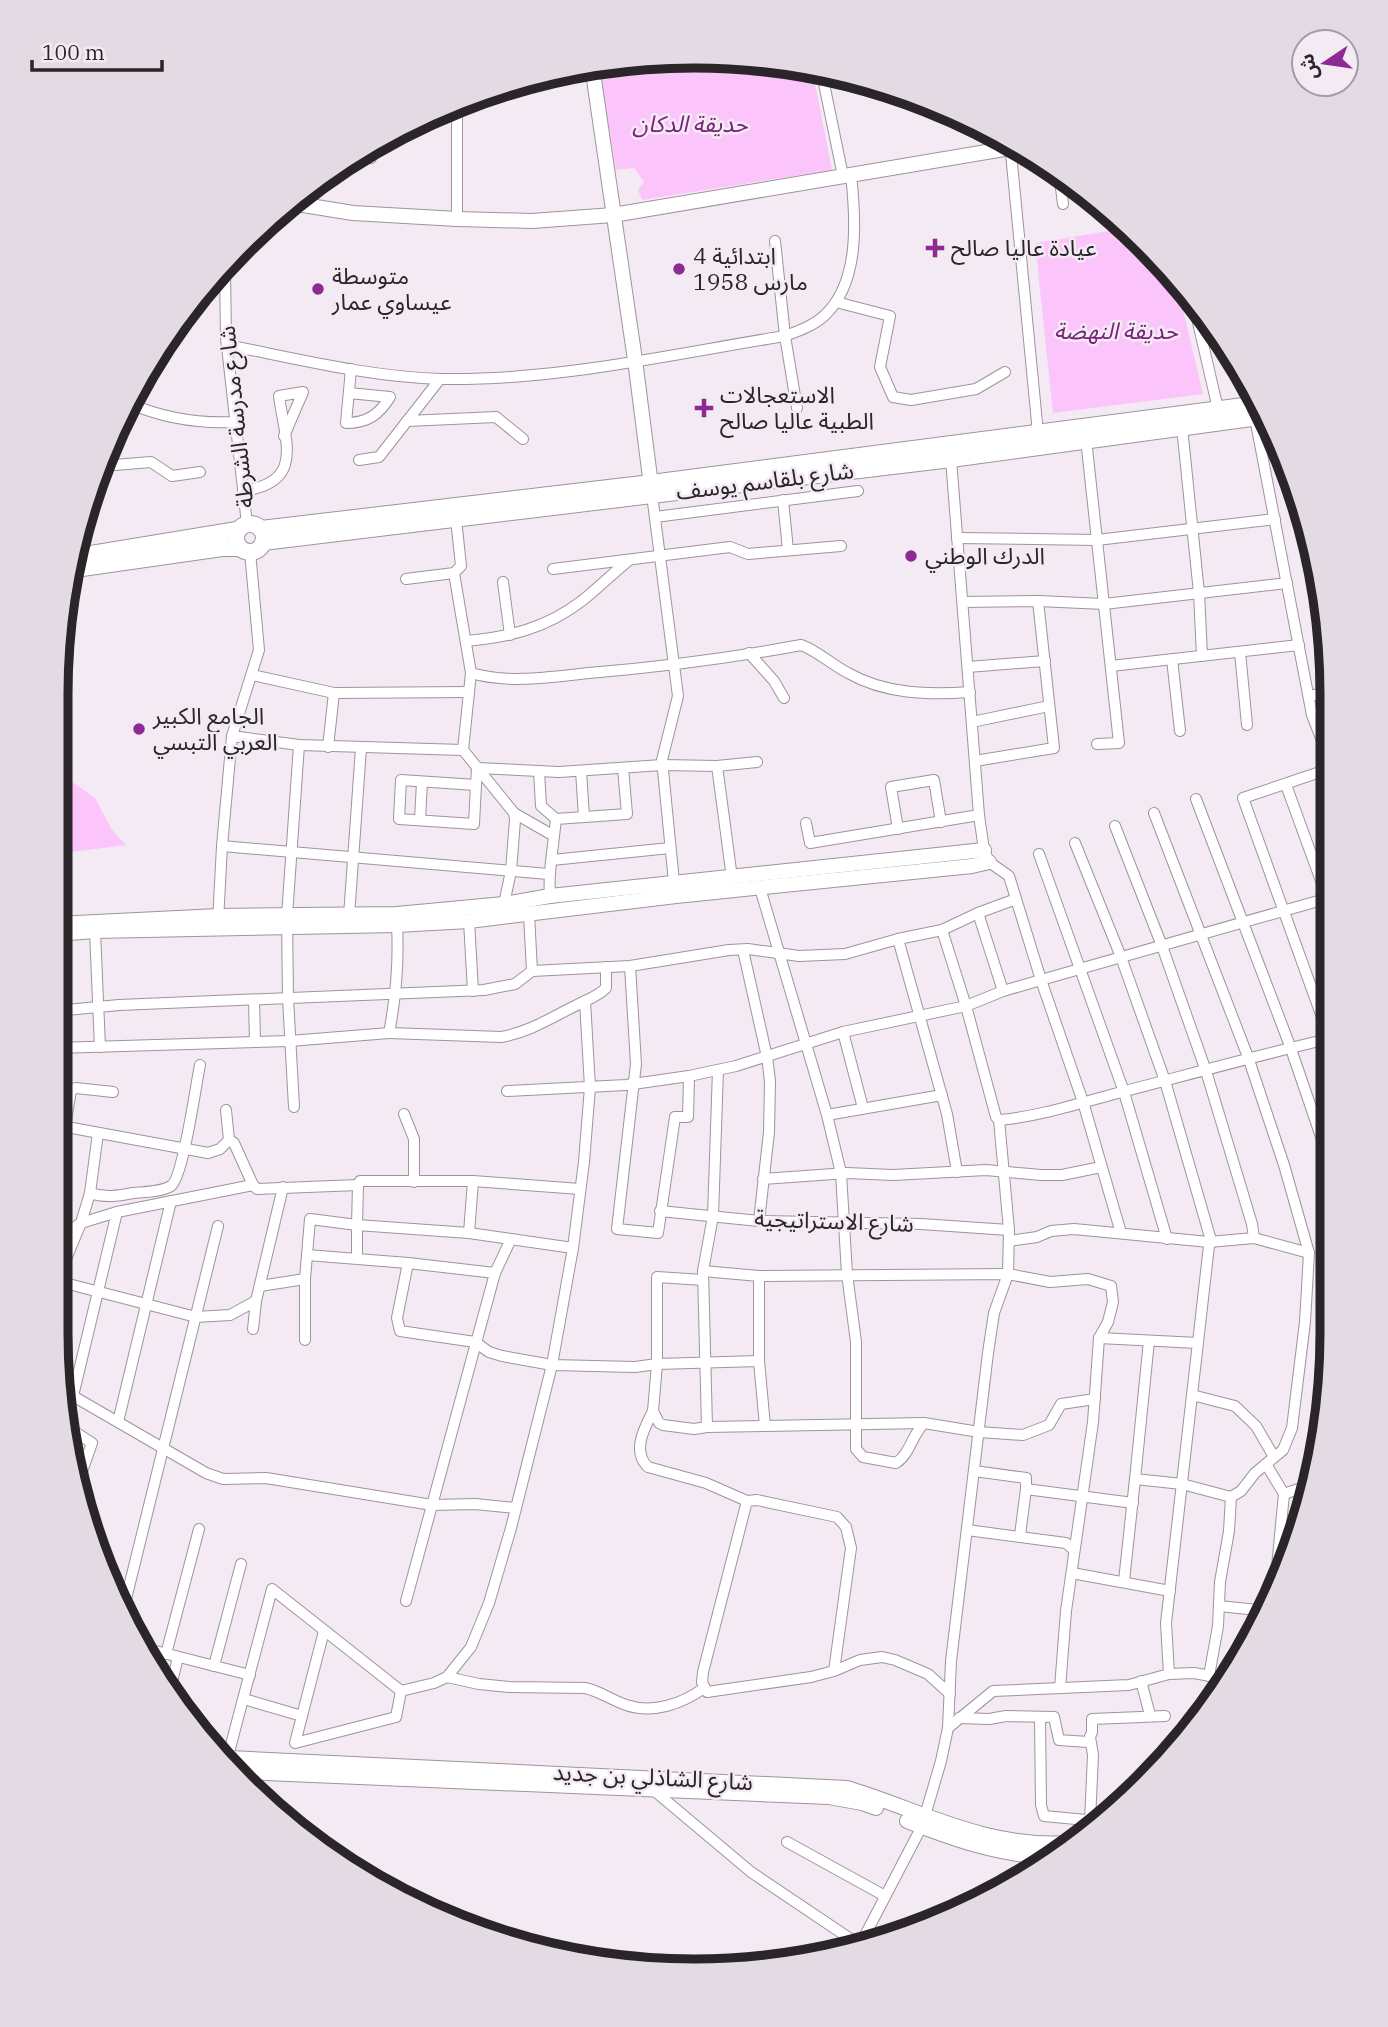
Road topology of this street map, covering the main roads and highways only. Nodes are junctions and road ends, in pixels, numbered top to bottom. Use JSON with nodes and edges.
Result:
{"nodes":[{"id":1,"x":1253,"y":412,"type":"edge"},
{"id":2,"x":1254,"y":414,"type":"edge"},
{"id":3,"x":651,"y":489,"type":"junction"},
{"id":4,"x":250,"y":537,"type":"junction"},
{"id":5,"x":84,"y":556,"type":"edge"},
{"id":6,"x":81,"y":568,"type":"edge"}],
"edges":[{"from":1,"to":3,"type":"main road","name":"شارع بلقاسم يوسف"},
{"from":2,"to":3,"type":"main road","name":"شارع بلقاسم يوسف"},
{"from":3,"to":4,"type":"main road","name":"شارع بلقاسم يوسف"},
{"from":3,"to":4,"type":"main road","name":"شارع بلقاسم يوسف"},
{"from":4,"to":5,"type":"main road","name":"شارع بلقاسم يوسف"},
{"from":4,"to":6,"type":"main road","name":"شارع بلقاسم يوسف"}]}
